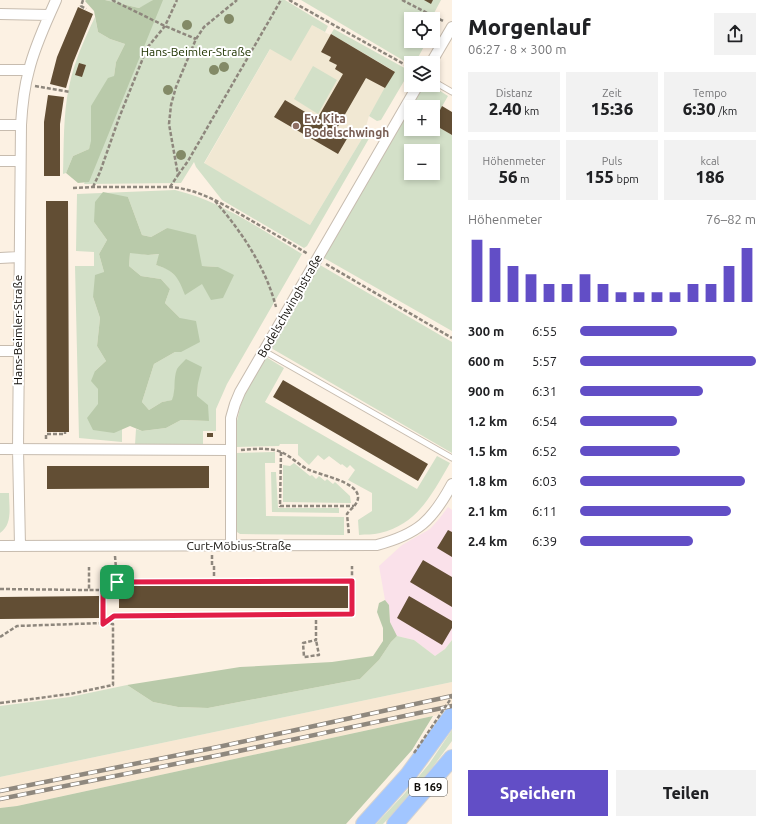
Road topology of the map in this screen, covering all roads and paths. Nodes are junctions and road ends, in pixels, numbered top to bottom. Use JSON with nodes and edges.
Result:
{"nodes":[{"id":1,"x":56,"y":0,"type":"edge"},
{"id":2,"x":83,"y":0,"type":"edge"},
{"id":3,"x":112,"y":0,"type":"edge"},
{"id":4,"x":177,"y":0,"type":"edge"},
{"id":5,"x":237,"y":0,"type":"edge"},
{"id":6,"x":281,"y":0,"type":"edge"},
{"id":7,"x":289,"y":0,"type":"edge"},
{"id":8,"x":402,"y":0,"type":"edge"},
{"id":9,"x":86,"y":9,"type":"dead end"},
{"id":10,"x":0,"y":14,"type":"edge"},
{"id":11,"x":49,"y":15,"type":"junction"},
{"id":12,"x":449,"y":25,"type":"edge"},
{"id":13,"x":165,"y":26,"type":"junction"},
{"id":14,"x":196,"y":39,"type":"junction"},
{"id":15,"x":434,"y":56,"type":"edge"},
{"id":16,"x":404,"y":64,"type":"edge"},
{"id":17,"x":0,"y":70,"type":"edge"},
{"id":18,"x":28,"y":70,"type":"junction"},
{"id":19,"x":440,"y":85,"type":"edge"},
{"id":20,"x":34,"y":86,"type":"dead end"},
{"id":21,"x":70,"y":92,"type":"dead end"},
{"id":22,"x":414,"y":92,"type":"edge"},
{"id":23,"x":452,"y":92,"type":"edge"},
{"id":24,"x":0,"y":125,"type":"edge"},
{"id":25,"x":21,"y":125,"type":"junction"},
{"id":26,"x":0,"y":161,"type":"edge"},
{"id":27,"x":20,"y":161,"type":"junction"},
{"id":28,"x":178,"y":175,"type":"junction"},
{"id":29,"x":93,"y":186,"type":"junction"},
{"id":30,"x":170,"y":187,"type":"junction"},
{"id":31,"x":73,"y":188,"type":"dead end"},
{"id":32,"x":214,"y":200,"type":"junction"},
{"id":33,"x":19,"y":257,"type":"junction"},
{"id":34,"x":0,"y":258,"type":"edge"},
{"id":35,"x":317,"y":259,"type":"junction"},
{"id":36,"x":276,"y":307,"type":"dead end"},
{"id":37,"x":452,"y":338,"type":"edge"},
{"id":38,"x":0,"y":351,"type":"edge"},
{"id":39,"x":18,"y":351,"type":"junction"},
{"id":40,"x":264,"y":351,"type":"junction"},
{"id":41,"x":0,"y":449,"type":"edge"},
{"id":42,"x":18,"y":449,"type":"junction"},
{"id":43,"x":230,"y":450,"type":"junction"},
{"id":44,"x":281,"y":452,"type":"junction"},
{"id":45,"x":452,"y":458,"type":"edge"},
{"id":46,"x":452,"y":484,"type":"edge"},
{"id":47,"x":354,"y":506,"type":"junction"},
{"id":48,"x":349,"y":537,"type":"dead end"},
{"id":49,"x":0,"y":546,"type":"edge"},
{"id":50,"x":20,"y":546,"type":"junction"},
{"id":51,"x":115,"y":546,"type":"junction"},
{"id":52,"x":231,"y":546,"type":"junction"},
{"id":53,"x":214,"y":566,"type":"dead end"},
{"id":54,"x":352,"y":566,"type":"dead end"},
{"id":55,"x":89,"y":567,"type":"dead end"},
{"id":56,"x":214,"y":581,"type":"junction"},
{"id":57,"x":352,"y":581,"type":"junction"},
{"id":58,"x":117,"y":582,"type":"junction"},
{"id":59,"x":0,"y":589,"type":"edge"},
{"id":60,"x":90,"y":590,"type":"junction"},
{"id":61,"x":103,"y":590,"type":"junction"},
{"id":62,"x":316,"y":614,"type":"junction"},
{"id":63,"x":103,"y":624,"type":"junction"},
{"id":64,"x":0,"y":637,"type":"edge"},
{"id":65,"x":316,"y":640,"type":"junction"},
{"id":66,"x":452,"y":697,"type":"edge"},
{"id":67,"x":0,"y":703,"type":"edge"},
{"id":68,"x":452,"y":715,"type":"edge"},
{"id":69,"x":419,"y":755,"type":"junction"},
{"id":70,"x":451,"y":759,"type":"edge"},
{"id":71,"x":364,"y":824,"type":"edge"},
{"id":72,"x":395,"y":824,"type":"edge"}],
"edges":[{"from":1,"to":11,"type":"street","name":"Hans-Beimler-Straße"},
{"from":2,"to":9,"type":"path"},
{"from":3,"to":13,"type":"path"},
{"from":4,"to":13,"type":"path"},
{"from":5,"to":14,"type":"path"},
{"from":6,"to":28,"type":"path"},
{"from":7,"to":16,"type":"path"},
{"from":8,"to":12,"type":"path"},
{"from":10,"to":11,"type":"street"},
{"from":11,"to":18,"type":"street","name":"Hans-Beimler-Straße"},
{"from":12,"to":15,"type":"street"},
{"from":13,"to":14,"type":"path"},
{"from":13,"to":29,"type":"path"},
{"from":14,"to":28,"type":"path"},
{"from":17,"to":18,"type":"street"},
{"from":18,"to":25,"type":"street","name":"Hans-Beimler-Straße"},
{"from":19,"to":23,"type":"lane"},
{"from":20,"to":21,"type":"path"},
{"from":22,"to":35,"type":"street","name":"Bodelschwinghstraße"},
{"from":24,"to":25,"type":"street"},
{"from":25,"to":27,"type":"street","name":"Hans-Beimler-Straße"},
{"from":26,"to":27,"type":"street"},
{"from":27,"to":33,"type":"street","name":"Hans-Beimler-Straße"},
{"from":28,"to":30,"type":"path"},
{"from":29,"to":30,"type":"path"},
{"from":29,"to":31,"type":"path"},
{"from":30,"to":32,"type":"path"},
{"from":32,"to":35,"type":"path"},
{"from":32,"to":36,"type":"path"},
{"from":33,"to":34,"type":"street"},
{"from":33,"to":39,"type":"street","name":"Hans-Beimler-Straße"},
{"from":35,"to":37,"type":"path"},
{"from":35,"to":40,"type":"street","name":"Bodelschwinghstraße"},
{"from":38,"to":39,"type":"street"},
{"from":39,"to":42,"type":"street","name":"Hans-Beimler-Straße"},
{"from":40,"to":43,"type":"street","name":"Bodelschwinghstraße"},
{"from":40,"to":45,"type":"lane"},
{"from":41,"to":42,"type":"street"},
{"from":42,"to":43,"type":"street"},
{"from":42,"to":50,"type":"street","name":"Hans-Beimler-Straße"},
{"from":43,"to":44,"type":"path"},
{"from":43,"to":52,"type":"street","name":"Bodelschwinghstraße"},
{"from":44,"to":47,"type":"path"},
{"from":44,"to":47,"type":"path"},
{"from":46,"to":52,"type":"street","name":"Curt-Möbius-Straße"},
{"from":47,"to":48,"type":"path"},
{"from":49,"to":50,"type":"street","name":"Curt-Möbius-Straße"},
{"from":50,"to":51,"type":"street","name":"Curt-Möbius-Straße"},
{"from":51,"to":52,"type":"street","name":"Curt-Möbius-Straße"},
{"from":51,"to":58,"type":"path"},
{"from":53,"to":56,"type":"path"},
{"from":54,"to":57,"type":"path"},
{"from":55,"to":60,"type":"path"},
{"from":56,"to":57,"type":"path"},
{"from":56,"to":58,"type":"path"},
{"from":57,"to":62,"type":"path"},
{"from":58,"to":61,"type":"path"},
{"from":59,"to":60,"type":"path"},
{"from":60,"to":61,"type":"path"},
{"from":61,"to":63,"type":"path"},
{"from":62,"to":63,"type":"path"},
{"from":62,"to":65,"type":"path"},
{"from":63,"to":64,"type":"path"},
{"from":63,"to":67,"type":"path"},
{"from":65,"to":65,"type":"path"},
{"from":66,"to":69,"type":"path","bridge":true},
{"from":68,"to":69,"type":"main road","number":"B 169"},
{"from":69,"to":71,"type":"main road","number":"B 169"},
{"from":70,"to":72,"type":"main road","number":"B 169"}]}
